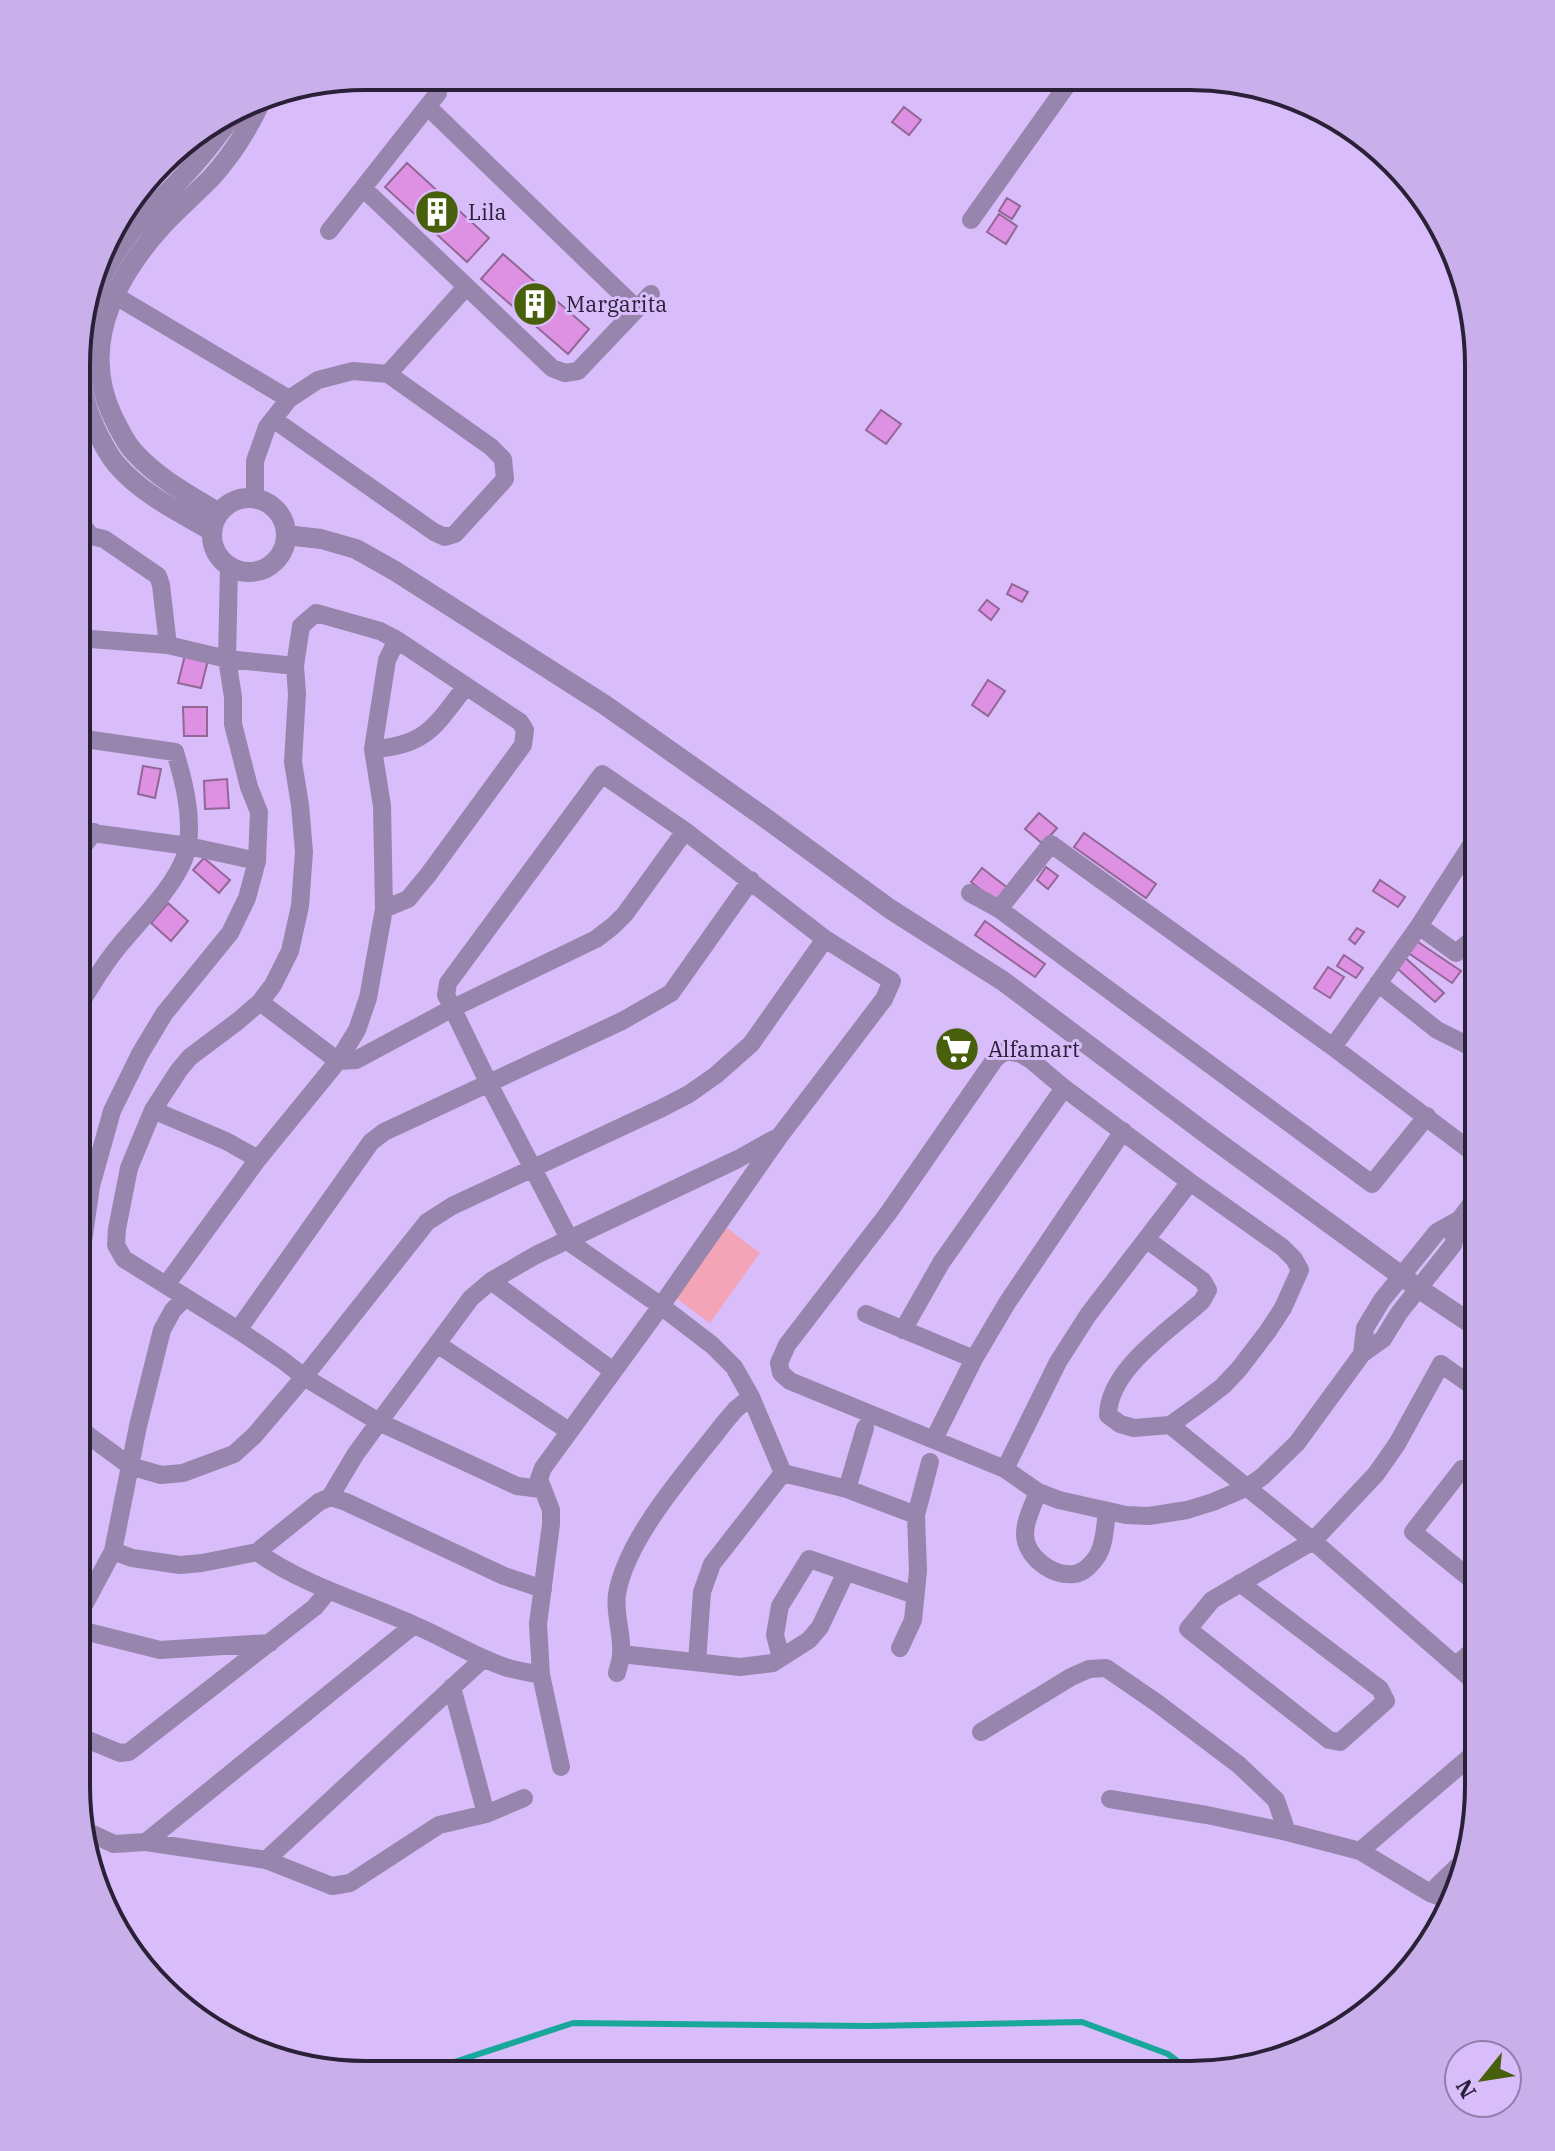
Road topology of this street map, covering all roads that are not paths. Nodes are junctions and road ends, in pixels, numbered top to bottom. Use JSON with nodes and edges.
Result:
{"nodes":[{"id":1,"x":1063,"y":90,"type":"edge"},
{"id":2,"x":256,"y":113,"type":"edge"},
{"id":3,"x":220,"y":132,"type":"edge"},
{"id":4,"x":364,"y":189,"type":"junction"},
{"id":5,"x":971,"y":220,"type":"dead end"},
{"id":6,"x":329,"y":231,"type":"dead end"},
{"id":7,"x":111,"y":261,"type":"edge"},
{"id":8,"x":466,"y":287,"type":"junction"},
{"id":9,"x":651,"y":294,"type":"dead end"},
{"id":10,"x":114,"y":295,"type":"junction"},
{"id":11,"x":637,"y":309,"type":"junction"},
{"id":12,"x":388,"y":374,"type":"junction"},
{"id":13,"x":289,"y":399,"type":"junction"},
{"id":14,"x":90,"y":417,"type":"edge"},
{"id":15,"x":273,"y":419,"type":"junction"},
{"id":16,"x":255,"y":498,"type":"junction"},
{"id":17,"x":215,"y":522,"type":"junction"},
{"id":18,"x":286,"y":535,"type":"junction"},
{"id":19,"x":90,"y":540,"type":"edge"},
{"id":20,"x":229,"y":567,"type":"junction"},
{"id":21,"x":90,"y":639,"type":"edge"},
{"id":22,"x":397,"y":640,"type":"junction"},
{"id":23,"x":168,"y":645,"type":"junction"},
{"id":24,"x":227,"y":659,"type":"junction"},
{"id":25,"x":295,"y":666,"type":"junction"},
{"id":26,"x":466,"y":686,"type":"junction"},
{"id":27,"x":90,"y":740,"type":"edge"},
{"id":28,"x":373,"y":749,"type":"junction"},
{"id":29,"x":685,"y":831,"type":"junction"},
{"id":30,"x":90,"y":833,"type":"edge"},
{"id":31,"x":188,"y":846,"type":"junction"},
{"id":32,"x":257,"y":861,"type":"junction"},
{"id":33,"x":1465,"y":866,"type":"edge"},
{"id":34,"x":751,"y":880,"type":"junction"},
{"id":35,"x":970,"y":893,"type":"dead end"},
{"id":36,"x":384,"y":909,"type":"junction"},
{"id":37,"x":999,"y":909,"type":"junction"},
{"id":38,"x":1419,"y":926,"type":"junction"},
{"id":39,"x":825,"y":939,"type":"junction"},
{"id":40,"x":1465,"y":946,"type":"edge"},
{"id":41,"x":1378,"y":983,"type":"junction"},
{"id":42,"x":90,"y":988,"type":"edge"},
{"id":43,"x":260,"y":1002,"type":"junction"},
{"id":44,"x":451,"y":1009,"type":"junction"},
{"id":45,"x":1465,"y":1044,"type":"edge"},
{"id":46,"x":1333,"y":1047,"type":"junction"},
{"id":47,"x":338,"y":1061,"type":"junction"},
{"id":48,"x":489,"y":1084,"type":"junction"},
{"id":49,"x":1064,"y":1088,"type":"junction"},
{"id":50,"x":153,"y":1110,"type":"junction"},
{"id":51,"x":1427,"y":1116,"type":"junction"},
{"id":52,"x":1123,"y":1131,"type":"junction"},
{"id":53,"x":779,"y":1137,"type":"junction"},
{"id":54,"x":1464,"y":1146,"type":"edge"},
{"id":55,"x":258,"y":1159,"type":"junction"},
{"id":56,"x":533,"y":1167,"type":"junction"},
{"id":57,"x":1190,"y":1182,"type":"junction"},
{"id":58,"x":90,"y":1193,"type":"edge"},
{"id":59,"x":1464,"y":1213,"type":"edge"},
{"id":60,"x":569,"y":1239,"type":"junction"},
{"id":61,"x":1146,"y":1239,"type":"junction"},
{"id":62,"x":491,"y":1281,"type":"junction"},
{"id":63,"x":1410,"y":1282,"type":"junction"},
{"id":64,"x":166,"y":1285,"type":"junction"},
{"id":65,"x":185,"y":1298,"type":"junction"},
{"id":66,"x":661,"y":1306,"type":"junction"},
{"id":67,"x":866,"y":1314,"type":"dead end"},
{"id":68,"x":1464,"y":1319,"type":"edge"},
{"id":69,"x":238,"y":1330,"type":"junction"},
{"id":70,"x":903,"y":1330,"type":"junction"},
{"id":71,"x":437,"y":1344,"type":"junction"},
{"id":72,"x":974,"y":1359,"type":"junction"},
{"id":73,"x":613,"y":1371,"type":"junction"},
{"id":74,"x":304,"y":1377,"type":"junction"},
{"id":75,"x":1464,"y":1381,"type":"edge"},
{"id":76,"x":751,"y":1397,"type":"junction"},
{"id":77,"x":379,"y":1422,"type":"junction"},
{"id":78,"x":1170,"y":1425,"type":"junction"},
{"id":79,"x":865,"y":1428,"type":"dead end"},
{"id":80,"x":569,"y":1431,"type":"junction"},
{"id":81,"x":90,"y":1437,"type":"edge"},
{"id":82,"x":934,"y":1439,"type":"junction"},
{"id":83,"x":930,"y":1462,"type":"dead end"},
{"id":84,"x":130,"y":1466,"type":"junction"},
{"id":85,"x":1005,"y":1469,"type":"junction"},
{"id":86,"x":1464,"y":1471,"type":"edge"},
{"id":87,"x":783,"y":1473,"type":"junction"},
{"id":88,"x":1248,"y":1487,"type":"junction"},
{"id":89,"x":541,"y":1489,"type":"junction"},
{"id":90,"x":847,"y":1489,"type":"junction"},
{"id":91,"x":1038,"y":1492,"type":"junction"},
{"id":92,"x":330,"y":1497,"type":"junction"},
{"id":93,"x":1107,"y":1512,"type":"junction"},
{"id":94,"x":916,"y":1515,"type":"junction"},
{"id":95,"x":1313,"y":1541,"type":"junction"},
{"id":96,"x":113,"y":1551,"type":"junction"},
{"id":97,"x":257,"y":1552,"type":"junction"},
{"id":98,"x":846,"y":1572,"type":"junction"},
{"id":99,"x":1464,"y":1574,"type":"edge"},
{"id":100,"x":1240,"y":1583,"type":"junction"},
{"id":101,"x":543,"y":1589,"type":"junction"},
{"id":102,"x":328,"y":1591,"type":"junction"},
{"id":103,"x":90,"y":1594,"type":"edge"},
{"id":104,"x":915,"y":1595,"type":"junction"},
{"id":105,"x":414,"y":1625,"type":"junction"},
{"id":106,"x":90,"y":1632,"type":"edge"},
{"id":107,"x":270,"y":1643,"type":"junction"},
{"id":108,"x":900,"y":1648,"type":"dead end"},
{"id":109,"x":621,"y":1654,"type":"junction"},
{"id":110,"x":781,"y":1658,"type":"junction"},
{"id":111,"x":1464,"y":1658,"type":"edge"},
{"id":112,"x":483,"y":1659,"type":"junction"},
{"id":113,"x":697,"y":1662,"type":"junction"},
{"id":114,"x":1456,"y":1665,"type":"junction"},
{"id":115,"x":1464,"y":1672,"type":"edge"},
{"id":116,"x":617,"y":1673,"type":"dead end"},
{"id":117,"x":541,"y":1675,"type":"junction"},
{"id":118,"x":452,"y":1687,"type":"junction"},
{"id":119,"x":981,"y":1732,"type":"dead end"},
{"id":120,"x":90,"y":1741,"type":"edge"},
{"id":121,"x":1464,"y":1762,"type":"edge"},
{"id":122,"x":561,"y":1767,"type":"dead end"},
{"id":123,"x":524,"y":1798,"type":"dead end"},
{"id":124,"x":1110,"y":1799,"type":"dead end"},
{"id":125,"x":486,"y":1814,"type":"junction"},
{"id":126,"x":1287,"y":1832,"type":"junction"},
{"id":127,"x":94,"y":1835,"type":"edge"},
{"id":128,"x":146,"y":1842,"type":"junction"},
{"id":129,"x":1360,"y":1851,"type":"junction"},
{"id":130,"x":266,"y":1860,"type":"junction"},
{"id":131,"x":1438,"y":1896,"type":"edge"}],
"edges":[{"from":1,"to":5,"type":"street"},
{"from":2,"to":10,"type":"street"},
{"from":3,"to":7,"type":"street"},
{"from":4,"to":6,"type":"street"},
{"from":4,"to":8,"type":"street"},
{"from":4,"to":11,"type":"street"},
{"from":8,"to":11,"type":"street"},
{"from":8,"to":12,"type":"street"},
{"from":9,"to":11,"type":"street"},
{"from":10,"to":13,"type":"street"},
{"from":10,"to":17,"type":"street"},
{"from":12,"to":13,"type":"street"},
{"from":12,"to":15,"type":"street"},
{"from":13,"to":15,"type":"street"},
{"from":14,"to":17,"type":"street"},
{"from":15,"to":16,"type":"street"},
{"from":16,"to":17,"type":"street"},
{"from":16,"to":18,"type":"street"},
{"from":17,"to":20,"type":"street"},
{"from":18,"to":20,"type":"street"},
{"from":18,"to":63,"type":"street"},
{"from":19,"to":23,"type":"street"},
{"from":20,"to":24,"type":"street"},
{"from":21,"to":23,"type":"street"},
{"from":22,"to":25,"type":"street"},
{"from":22,"to":26,"type":"street"},
{"from":22,"to":28,"type":"street"},
{"from":23,"to":24,"type":"street"},
{"from":24,"to":25,"type":"street"},
{"from":24,"to":32,"type":"street"},
{"from":25,"to":43,"type":"street"},
{"from":26,"to":28,"type":"street"},
{"from":26,"to":36,"type":"street"},
{"from":27,"to":31,"type":"street"},
{"from":28,"to":36,"type":"street"},
{"from":29,"to":34,"type":"street"},
{"from":29,"to":44,"type":"street"},
{"from":29,"to":44,"type":"street"},
{"from":30,"to":31,"type":"street"},
{"from":31,"to":32,"type":"street"},
{"from":31,"to":42,"type":"street"},
{"from":32,"to":58,"type":"street"},
{"from":33,"to":38,"type":"street"},
{"from":34,"to":39,"type":"street"},
{"from":34,"to":48,"type":"street"},
{"from":35,"to":37,"type":"street"},
{"from":36,"to":47,"type":"street"},
{"from":37,"to":46,"type":"street"},
{"from":37,"to":51,"type":"street"},
{"from":38,"to":40,"type":"street"},
{"from":38,"to":41,"type":"street"},
{"from":39,"to":53,"type":"street"},
{"from":39,"to":56,"type":"street"},
{"from":41,"to":45,"type":"street"},
{"from":41,"to":46,"type":"street"},
{"from":43,"to":47,"type":"street"},
{"from":43,"to":50,"type":"street"},
{"from":44,"to":47,"type":"street"},
{"from":44,"to":48,"type":"street"},
{"from":46,"to":51,"type":"street"},
{"from":47,"to":55,"type":"street"},
{"from":48,"to":56,"type":"street"},
{"from":48,"to":69,"type":"street"},
{"from":49,"to":52,"type":"street"},
{"from":49,"to":70,"type":"street"},
{"from":49,"to":82,"type":"street"},
{"from":50,"to":55,"type":"street"},
{"from":50,"to":64,"type":"street"},
{"from":51,"to":54,"type":"street"},
{"from":52,"to":57,"type":"street"},
{"from":52,"to":72,"type":"street"},
{"from":53,"to":60,"type":"street"},
{"from":53,"to":66,"type":"street"},
{"from":55,"to":64,"type":"street"},
{"from":56,"to":60,"type":"street"},
{"from":56,"to":74,"type":"street"},
{"from":57,"to":61,"type":"street"},
{"from":57,"to":78,"type":"street"},
{"from":59,"to":63,"type":"street"},
{"from":60,"to":62,"type":"street"},
{"from":60,"to":66,"type":"street"},
{"from":61,"to":78,"type":"street"},
{"from":61,"to":85,"type":"street"},
{"from":62,"to":71,"type":"street"},
{"from":62,"to":73,"type":"street"},
{"from":63,"to":68,"type":"street"},
{"from":63,"to":88,"type":"street"},
{"from":64,"to":65,"type":"street"},
{"from":65,"to":69,"type":"street"},
{"from":65,"to":84,"type":"street"},
{"from":66,"to":73,"type":"street"},
{"from":66,"to":76,"type":"street"},
{"from":67,"to":70,"type":"street"},
{"from":69,"to":74,"type":"street"},
{"from":70,"to":72,"type":"street"},
{"from":71,"to":77,"type":"street"},
{"from":71,"to":80,"type":"street"},
{"from":72,"to":82,"type":"street"},
{"from":73,"to":80,"type":"street"},
{"from":74,"to":77,"type":"street"},
{"from":74,"to":84,"type":"street"},
{"from":75,"to":95,"type":"street"},
{"from":76,"to":87,"type":"street"},
{"from":76,"to":109,"type":"street"},
{"from":77,"to":89,"type":"street"},
{"from":77,"to":92,"type":"street"},
{"from":78,"to":88,"type":"street"},
{"from":79,"to":90,"type":"street"},
{"from":80,"to":89,"type":"street"},
{"from":81,"to":84,"type":"street"},
{"from":82,"to":85,"type":"street"},
{"from":83,"to":94,"type":"street"},
{"from":84,"to":96,"type":"street"},
{"from":85,"to":91,"type":"street"},
{"from":86,"to":99,"type":"street"},
{"from":87,"to":90,"type":"street"},
{"from":87,"to":113,"type":"street"},
{"from":88,"to":93,"type":"street"},
{"from":88,"to":95,"type":"street"},
{"from":89,"to":101,"type":"street"},
{"from":90,"to":94,"type":"street"},
{"from":91,"to":93,"type":"street"},
{"from":91,"to":93,"type":"street"},
{"from":92,"to":97,"type":"street"},
{"from":92,"to":101,"type":"street"},
{"from":94,"to":104,"type":"street"},
{"from":95,"to":100,"type":"street"},
{"from":95,"to":114,"type":"street"},
{"from":96,"to":97,"type":"street"},
{"from":96,"to":103,"type":"street"},
{"from":97,"to":102,"type":"street"},
{"from":98,"to":104,"type":"street"},
{"from":98,"to":110,"type":"street"},
{"from":98,"to":110,"type":"street"},
{"from":100,"to":100,"type":"street"},
{"from":101,"to":117,"type":"street"},
{"from":102,"to":105,"type":"street"},
{"from":102,"to":107,"type":"street"},
{"from":104,"to":108,"type":"street"},
{"from":105,"to":112,"type":"street"},
{"from":105,"to":128,"type":"street"},
{"from":106,"to":107,"type":"street"},
{"from":107,"to":120,"type":"street"},
{"from":109,"to":113,"type":"street"},
{"from":109,"to":116,"type":"street"},
{"from":110,"to":113,"type":"street"},
{"from":111,"to":114,"type":"street"},
{"from":112,"to":117,"type":"street"},
{"from":112,"to":118,"type":"street"},
{"from":114,"to":115,"type":"street"},
{"from":117,"to":122,"type":"street"},
{"from":118,"to":125,"type":"street"},
{"from":118,"to":130,"type":"street"},
{"from":119,"to":126,"type":"street"},
{"from":121,"to":129,"type":"street"},
{"from":123,"to":125,"type":"street"},
{"from":124,"to":126,"type":"street"},
{"from":125,"to":130,"type":"street"},
{"from":126,"to":129,"type":"street"},
{"from":127,"to":128,"type":"street"},
{"from":128,"to":130,"type":"street"},
{"from":129,"to":131,"type":"street"}]}
